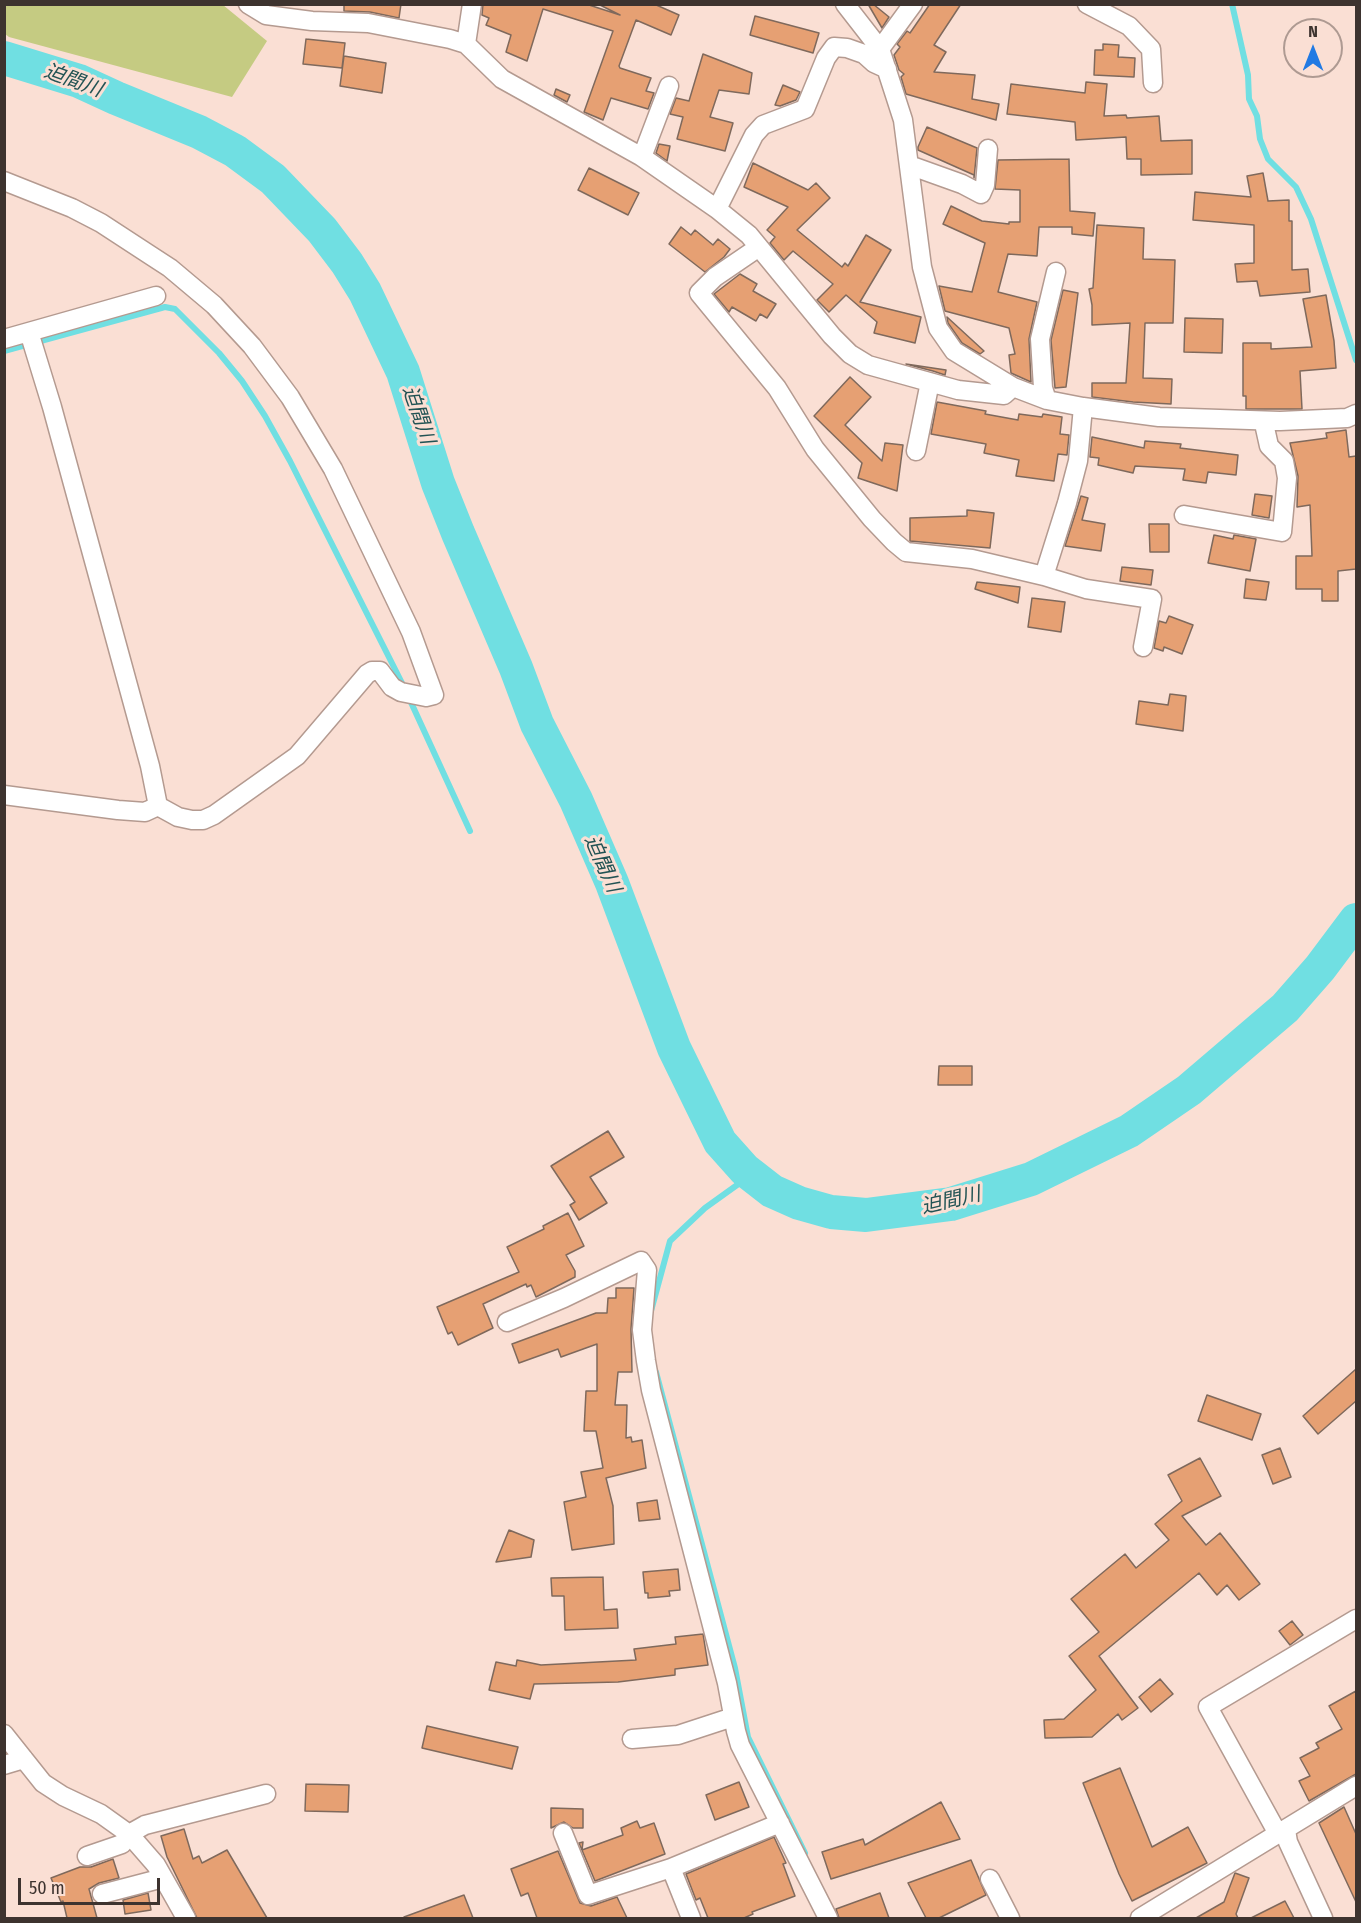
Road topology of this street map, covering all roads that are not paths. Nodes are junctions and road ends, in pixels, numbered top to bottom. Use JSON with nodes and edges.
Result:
{"nodes":[{"id":1,"x":248,"y":4,"type":"edge"},
{"id":2,"x":472,"y":4,"type":"edge"},
{"id":3,"x":845,"y":4,"type":"edge"},
{"id":4,"x":913,"y":4,"type":"edge"},
{"id":5,"x":1087,"y":4,"type":"edge"},
{"id":6,"x":466,"y":44,"type":"junction"},
{"id":7,"x":880,"y":49,"type":"junction"},
{"id":8,"x":886,"y":69,"type":"junction"},
{"id":9,"x":1154,"y":83,"type":"dead end"},
{"id":10,"x":669,"y":86,"type":"dead end"},
{"id":11,"x":988,"y":149,"type":"dead end"},
{"id":12,"x":642,"y":157,"type":"junction"},
{"id":13,"x":909,"y":165,"type":"junction"},
{"id":14,"x":4,"y":181,"type":"edge"},
{"id":15,"x":717,"y":209,"type":"junction"},
{"id":16,"x":759,"y":247,"type":"junction"},
{"id":17,"x":1056,"y":272,"type":"dead end"},
{"id":18,"x":156,"y":296,"type":"dead end"},
{"id":19,"x":29,"y":332,"type":"junction"},
{"id":20,"x":4,"y":339,"type":"edge"},
{"id":21,"x":930,"y":382,"type":"junction"},
{"id":22,"x":1013,"y":387,"type":"junction"},
{"id":23,"x":1047,"y":400,"type":"junction"},
{"id":24,"x":1083,"y":407,"type":"junction"},
{"id":25,"x":1356,"y":414,"type":"edge"},
{"id":26,"x":1266,"y":421,"type":"junction"},
{"id":27,"x":916,"y":451,"type":"dead end"},
{"id":28,"x":1184,"y":516,"type":"dead end"},
{"id":29,"x":1044,"y":576,"type":"junction"},
{"id":30,"x":1143,"y":647,"type":"dead end"},
{"id":31,"x":4,"y":795,"type":"edge"},
{"id":32,"x":158,"y":806,"type":"junction"},
{"id":33,"x":507,"y":1322,"type":"dead end"},
{"id":34,"x":1356,"y":1619,"type":"edge"},
{"id":35,"x":733,"y":1717,"type":"junction"},
{"id":36,"x":4,"y":1734,"type":"edge"},
{"id":37,"x":632,"y":1738,"type":"dead end"},
{"id":38,"x":24,"y":1760,"type":"junction"},
{"id":39,"x":4,"y":1765,"type":"edge"},
{"id":40,"x":1356,"y":1786,"type":"edge"},
{"id":41,"x":266,"y":1794,"type":"dead end"},
{"id":42,"x":780,"y":1823,"type":"junction"},
{"id":43,"x":1282,"y":1832,"type":"junction"},
{"id":44,"x":563,"y":1833,"type":"dead end"},
{"id":45,"x":129,"y":1834,"type":"junction"},
{"id":46,"x":87,"y":1856,"type":"dead end"},
{"id":47,"x":671,"y":1868,"type":"junction"},
{"id":48,"x":163,"y":1878,"type":"junction"},
{"id":49,"x":990,"y":1879,"type":"dead end"},
{"id":50,"x":102,"y":1894,"type":"dead end"},
{"id":51,"x":186,"y":1918,"type":"edge"},
{"id":52,"x":691,"y":1918,"type":"edge"},
{"id":53,"x":828,"y":1918,"type":"edge"},
{"id":54,"x":1010,"y":1918,"type":"edge"},
{"id":55,"x":1140,"y":1918,"type":"edge"},
{"id":56,"x":1323,"y":1918,"type":"edge"}],
"edges":[{"from":1,"to":6,"type":"street"},
{"from":2,"to":6,"type":"street"},
{"from":3,"to":7,"type":"street"},
{"from":4,"to":7,"type":"street"},
{"from":5,"to":9,"type":"street"},
{"from":6,"to":12,"type":"street"},
{"from":7,"to":8,"type":"street"},
{"from":8,"to":13,"type":"street"},
{"from":8,"to":15,"type":"street"},
{"from":10,"to":12,"type":"street"},
{"from":11,"to":13,"type":"street"},
{"from":12,"to":15,"type":"street"},
{"from":13,"to":22,"type":"street"},
{"from":14,"to":32,"type":"street"},
{"from":15,"to":16,"type":"street"},
{"from":16,"to":21,"type":"street"},
{"from":16,"to":29,"type":"street"},
{"from":17,"to":23,"type":"street"},
{"from":18,"to":19,"type":"street"},
{"from":19,"to":20,"type":"street"},
{"from":19,"to":32,"type":"street"},
{"from":21,"to":22,"type":"street"},
{"from":21,"to":27,"type":"street"},
{"from":22,"to":23,"type":"street"},
{"from":23,"to":24,"type":"street"},
{"from":24,"to":26,"type":"street"},
{"from":24,"to":29,"type":"street"},
{"from":25,"to":26,"type":"street"},
{"from":26,"to":28,"type":"street"},
{"from":29,"to":30,"type":"street"},
{"from":31,"to":32,"type":"street"},
{"from":33,"to":35,"type":"street"},
{"from":34,"to":43,"type":"street"},
{"from":35,"to":37,"type":"street"},
{"from":35,"to":42,"type":"street"},
{"from":36,"to":38,"type":"street"},
{"from":38,"to":39,"type":"street"},
{"from":38,"to":45,"type":"street"},
{"from":40,"to":43,"type":"street"},
{"from":41,"to":45,"type":"street"},
{"from":42,"to":47,"type":"street"},
{"from":42,"to":53,"type":"street"},
{"from":43,"to":55,"type":"street"},
{"from":43,"to":56,"type":"street"},
{"from":44,"to":47,"type":"street"},
{"from":45,"to":46,"type":"street"},
{"from":45,"to":48,"type":"street"},
{"from":47,"to":52,"type":"street"},
{"from":48,"to":50,"type":"street"},
{"from":48,"to":51,"type":"street"},
{"from":49,"to":54,"type":"street"}]}
